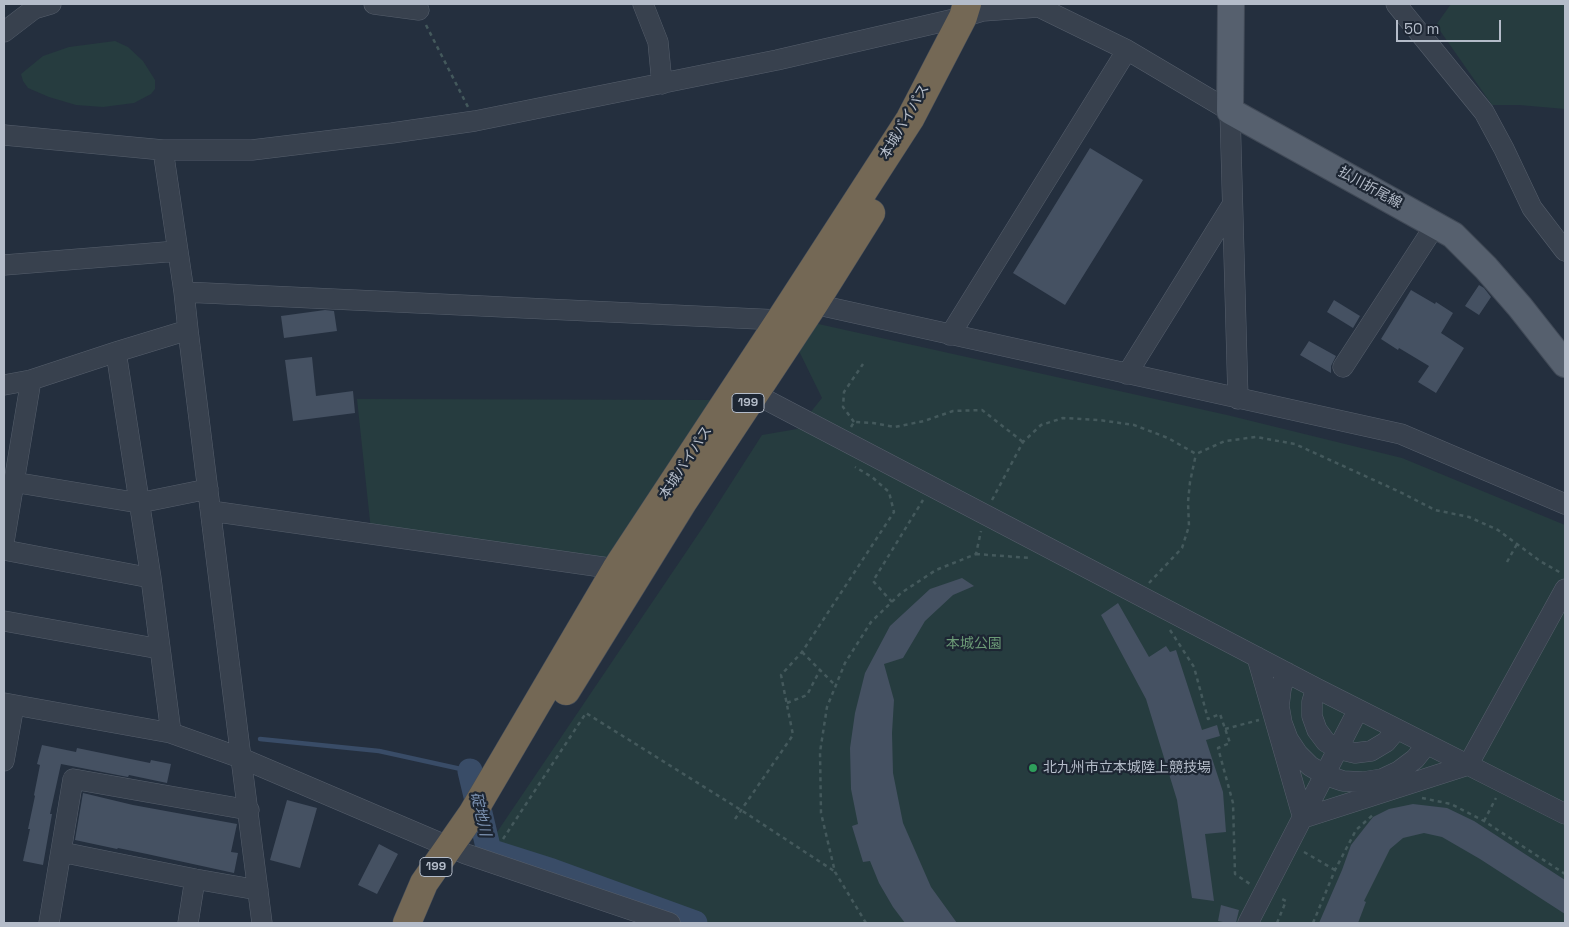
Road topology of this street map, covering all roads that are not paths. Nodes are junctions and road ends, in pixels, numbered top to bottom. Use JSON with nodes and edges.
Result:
{"nodes":[{"id":1,"x":51,"y":4,"type":"edge"},
{"id":2,"x":374,"y":4,"type":"edge"},
{"id":3,"x":643,"y":4,"type":"edge"},
{"id":4,"x":1230,"y":4,"type":"edge"},
{"id":5,"x":1396,"y":4,"type":"edge"},
{"id":6,"x":975,"y":9,"type":"edge"},
{"id":7,"x":419,"y":10,"type":"road end"},
{"id":8,"x":4,"y":32,"type":"edge"},
{"id":9,"x":1127,"y":50,"type":"junction"},
{"id":10,"x":662,"y":84,"type":"junction"},
{"id":11,"x":1230,"y":111,"type":"junction"},
{"id":12,"x":4,"y":135,"type":"edge"},
{"id":13,"x":163,"y":150,"type":"junction"},
{"id":14,"x":1232,"y":205,"type":"junction"},
{"id":15,"x":1436,"y":224,"type":"junction"},
{"id":16,"x":178,"y":251,"type":"junction"},
{"id":17,"x":1565,"y":251,"type":"edge"},
{"id":18,"x":4,"y":265,"type":"edge"},
{"id":19,"x":184,"y":292,"type":"junction"},
{"id":20,"x":814,"y":304,"type":"junction"},
{"id":21,"x":780,"y":320,"type":"junction"},
{"id":22,"x":188,"y":330,"type":"junction"},
{"id":23,"x":950,"y":335,"type":"junction"},
{"id":24,"x":116,"y":352,"type":"junction"},
{"id":25,"x":1565,"y":364,"type":"edge"},
{"id":26,"x":1343,"y":366,"type":"dead end"},
{"id":27,"x":1127,"y":374,"type":"junction"},
{"id":28,"x":31,"y":380,"type":"junction"},
{"id":29,"x":4,"y":385,"type":"edge"},
{"id":30,"x":755,"y":394,"type":"junction"},
{"id":31,"x":1238,"y":399,"type":"junction"},
{"id":32,"x":13,"y":482,"type":"junction"},
{"id":33,"x":208,"y":489,"type":"junction"},
{"id":34,"x":140,"y":503,"type":"junction"},
{"id":35,"x":1565,"y":504,"type":"edge"},
{"id":36,"x":210,"y":511,"type":"junction"},
{"id":37,"x":4,"y":542,"type":"edge"},
{"id":38,"x":4,"y":550,"type":"edge"},
{"id":39,"x":616,"y":569,"type":"junction"},
{"id":40,"x":151,"y":578,"type":"junction"},
{"id":41,"x":1565,"y":589,"type":"edge"},
{"id":42,"x":4,"y":621,"type":"edge"},
{"id":43,"x":160,"y":649,"type":"junction"},
{"id":44,"x":1257,"y":657,"type":"junction"},
{"id":45,"x":1286,"y":672,"type":"junction"},
{"id":46,"x":1316,"y":688,"type":"junction"},
{"id":47,"x":9,"y":704,"type":"edge"},
{"id":48,"x":1358,"y":710,"type":"junction"},
{"id":49,"x":1397,"y":729,"type":"junction"},
{"id":50,"x":171,"y":733,"type":"junction"},
{"id":51,"x":1427,"y":744,"type":"junction"},
{"id":52,"x":1338,"y":749,"type":"junction"},
{"id":53,"x":241,"y":758,"type":"junction"},
{"id":54,"x":4,"y":761,"type":"edge"},
{"id":55,"x":1468,"y":765,"type":"junction"},
{"id":56,"x":1325,"y":775,"type":"junction"},
{"id":57,"x":493,"y":793,"type":"junction"},
{"id":58,"x":249,"y":810,"type":"junction"},
{"id":59,"x":1565,"y":814,"type":"edge"},
{"id":60,"x":1303,"y":818,"type":"junction"},
{"id":61,"x":458,"y":850,"type":"junction"},
{"id":62,"x":61,"y":852,"type":"junction"},
{"id":63,"x":196,"y":879,"type":"junction"},
{"id":64,"x":258,"y":890,"type":"junction"},
{"id":65,"x":48,"y":923,"type":"edge"},
{"id":66,"x":188,"y":923,"type":"edge"},
{"id":67,"x":262,"y":923,"type":"edge"},
{"id":68,"x":407,"y":923,"type":"edge"},
{"id":69,"x":426,"y":923,"type":"edge"},
{"id":70,"x":670,"y":923,"type":"edge"},
{"id":71,"x":1248,"y":923,"type":"edge"}],
"edges":[{"from":1,"to":8,"type":"street"},
{"from":2,"to":7,"type":"street"},
{"from":3,"to":10,"type":"street"},
{"from":4,"to":11,"type":"main road"},
{"from":5,"to":17,"type":"street"},
{"from":6,"to":9,"type":"street"},
{"from":6,"to":10,"type":"street"},
{"from":6,"to":20,"type":"highway","name":"本城バイパス","number":"199"},
{"from":6,"to":21,"type":"highway","name":"本城バイパス","number":"199"},
{"from":9,"to":11,"type":"street"},
{"from":9,"to":23,"type":"street"},
{"from":10,"to":13,"type":"street"},
{"from":11,"to":14,"type":"street"},
{"from":11,"to":15,"type":"main road","name":"払川折尾線"},
{"from":12,"to":13,"type":"street"},
{"from":13,"to":16,"type":"street"},
{"from":14,"to":27,"type":"street"},
{"from":14,"to":31,"type":"street"},
{"from":15,"to":25,"type":"main road","name":"払川折尾線"},
{"from":15,"to":26,"type":"street"},
{"from":16,"to":18,"type":"street"},
{"from":16,"to":19,"type":"street"},
{"from":19,"to":21,"type":"street"},
{"from":19,"to":22,"type":"street"},
{"from":20,"to":23,"type":"street"},
{"from":20,"to":30,"type":"highway","name":"本城バイパス","number":"199"},
{"from":21,"to":39,"type":"highway","name":"本城バイパス","number":"199"},
{"from":22,"to":24,"type":"street"},
{"from":22,"to":33,"type":"street"},
{"from":23,"to":27,"type":"street"},
{"from":24,"to":28,"type":"street"},
{"from":24,"to":34,"type":"street"},
{"from":27,"to":31,"type":"street"},
{"from":28,"to":29,"type":"street"},
{"from":28,"to":32,"type":"street"},
{"from":30,"to":44,"type":"street"},
{"from":30,"to":57,"type":"highway","name":"本城バイパス","number":"199"},
{"from":31,"to":35,"type":"street"},
{"from":32,"to":34,"type":"street"},
{"from":32,"to":37,"type":"street"},
{"from":33,"to":34,"type":"street"},
{"from":33,"to":36,"type":"street"},
{"from":34,"to":40,"type":"street"},
{"from":36,"to":39,"type":"street"},
{"from":36,"to":53,"type":"street"},
{"from":38,"to":40,"type":"street"},
{"from":39,"to":57,"type":"highway","name":"本城バイパス","number":"199"},
{"from":40,"to":43,"type":"street"},
{"from":41,"to":55,"type":"street"},
{"from":42,"to":43,"type":"street"},
{"from":43,"to":50,"type":"street"},
{"from":44,"to":45,"type":"street"},
{"from":44,"to":60,"type":"street"},
{"from":45,"to":46,"type":"street"},
{"from":45,"to":56,"type":"street"},
{"from":46,"to":48,"type":"street"},
{"from":46,"to":52,"type":"street"},
{"from":47,"to":50,"type":"street"},
{"from":47,"to":54,"type":"street"},
{"from":48,"to":49,"type":"street"},
{"from":48,"to":52,"type":"street"},
{"from":49,"to":51,"type":"street"},
{"from":49,"to":52,"type":"street"},
{"from":50,"to":53,"type":"street"},
{"from":51,"to":55,"type":"street"},
{"from":51,"to":56,"type":"street"},
{"from":52,"to":56,"type":"street"},
{"from":53,"to":58,"type":"street"},
{"from":53,"to":61,"type":"street"},
{"from":55,"to":59,"type":"street"},
{"from":55,"to":60,"type":"street"},
{"from":56,"to":60,"type":"street"},
{"from":57,"to":61,"type":"highway","name":"本城バイパス","number":"199"},
{"from":57,"to":61,"type":"highway","name":"本城バイパス","number":"199"},
{"from":58,"to":62,"type":"street"},
{"from":58,"to":64,"type":"street"},
{"from":60,"to":71,"type":"street"},
{"from":61,"to":68,"type":"highway","name":"本城バイパス","number":"199"},
{"from":61,"to":69,"type":"highway","name":"本城バイパス","number":"199"},
{"from":61,"to":70,"type":"street"},
{"from":62,"to":63,"type":"street"},
{"from":62,"to":65,"type":"street"},
{"from":63,"to":64,"type":"street"},
{"from":63,"to":66,"type":"street"},
{"from":64,"to":67,"type":"street"}]}
